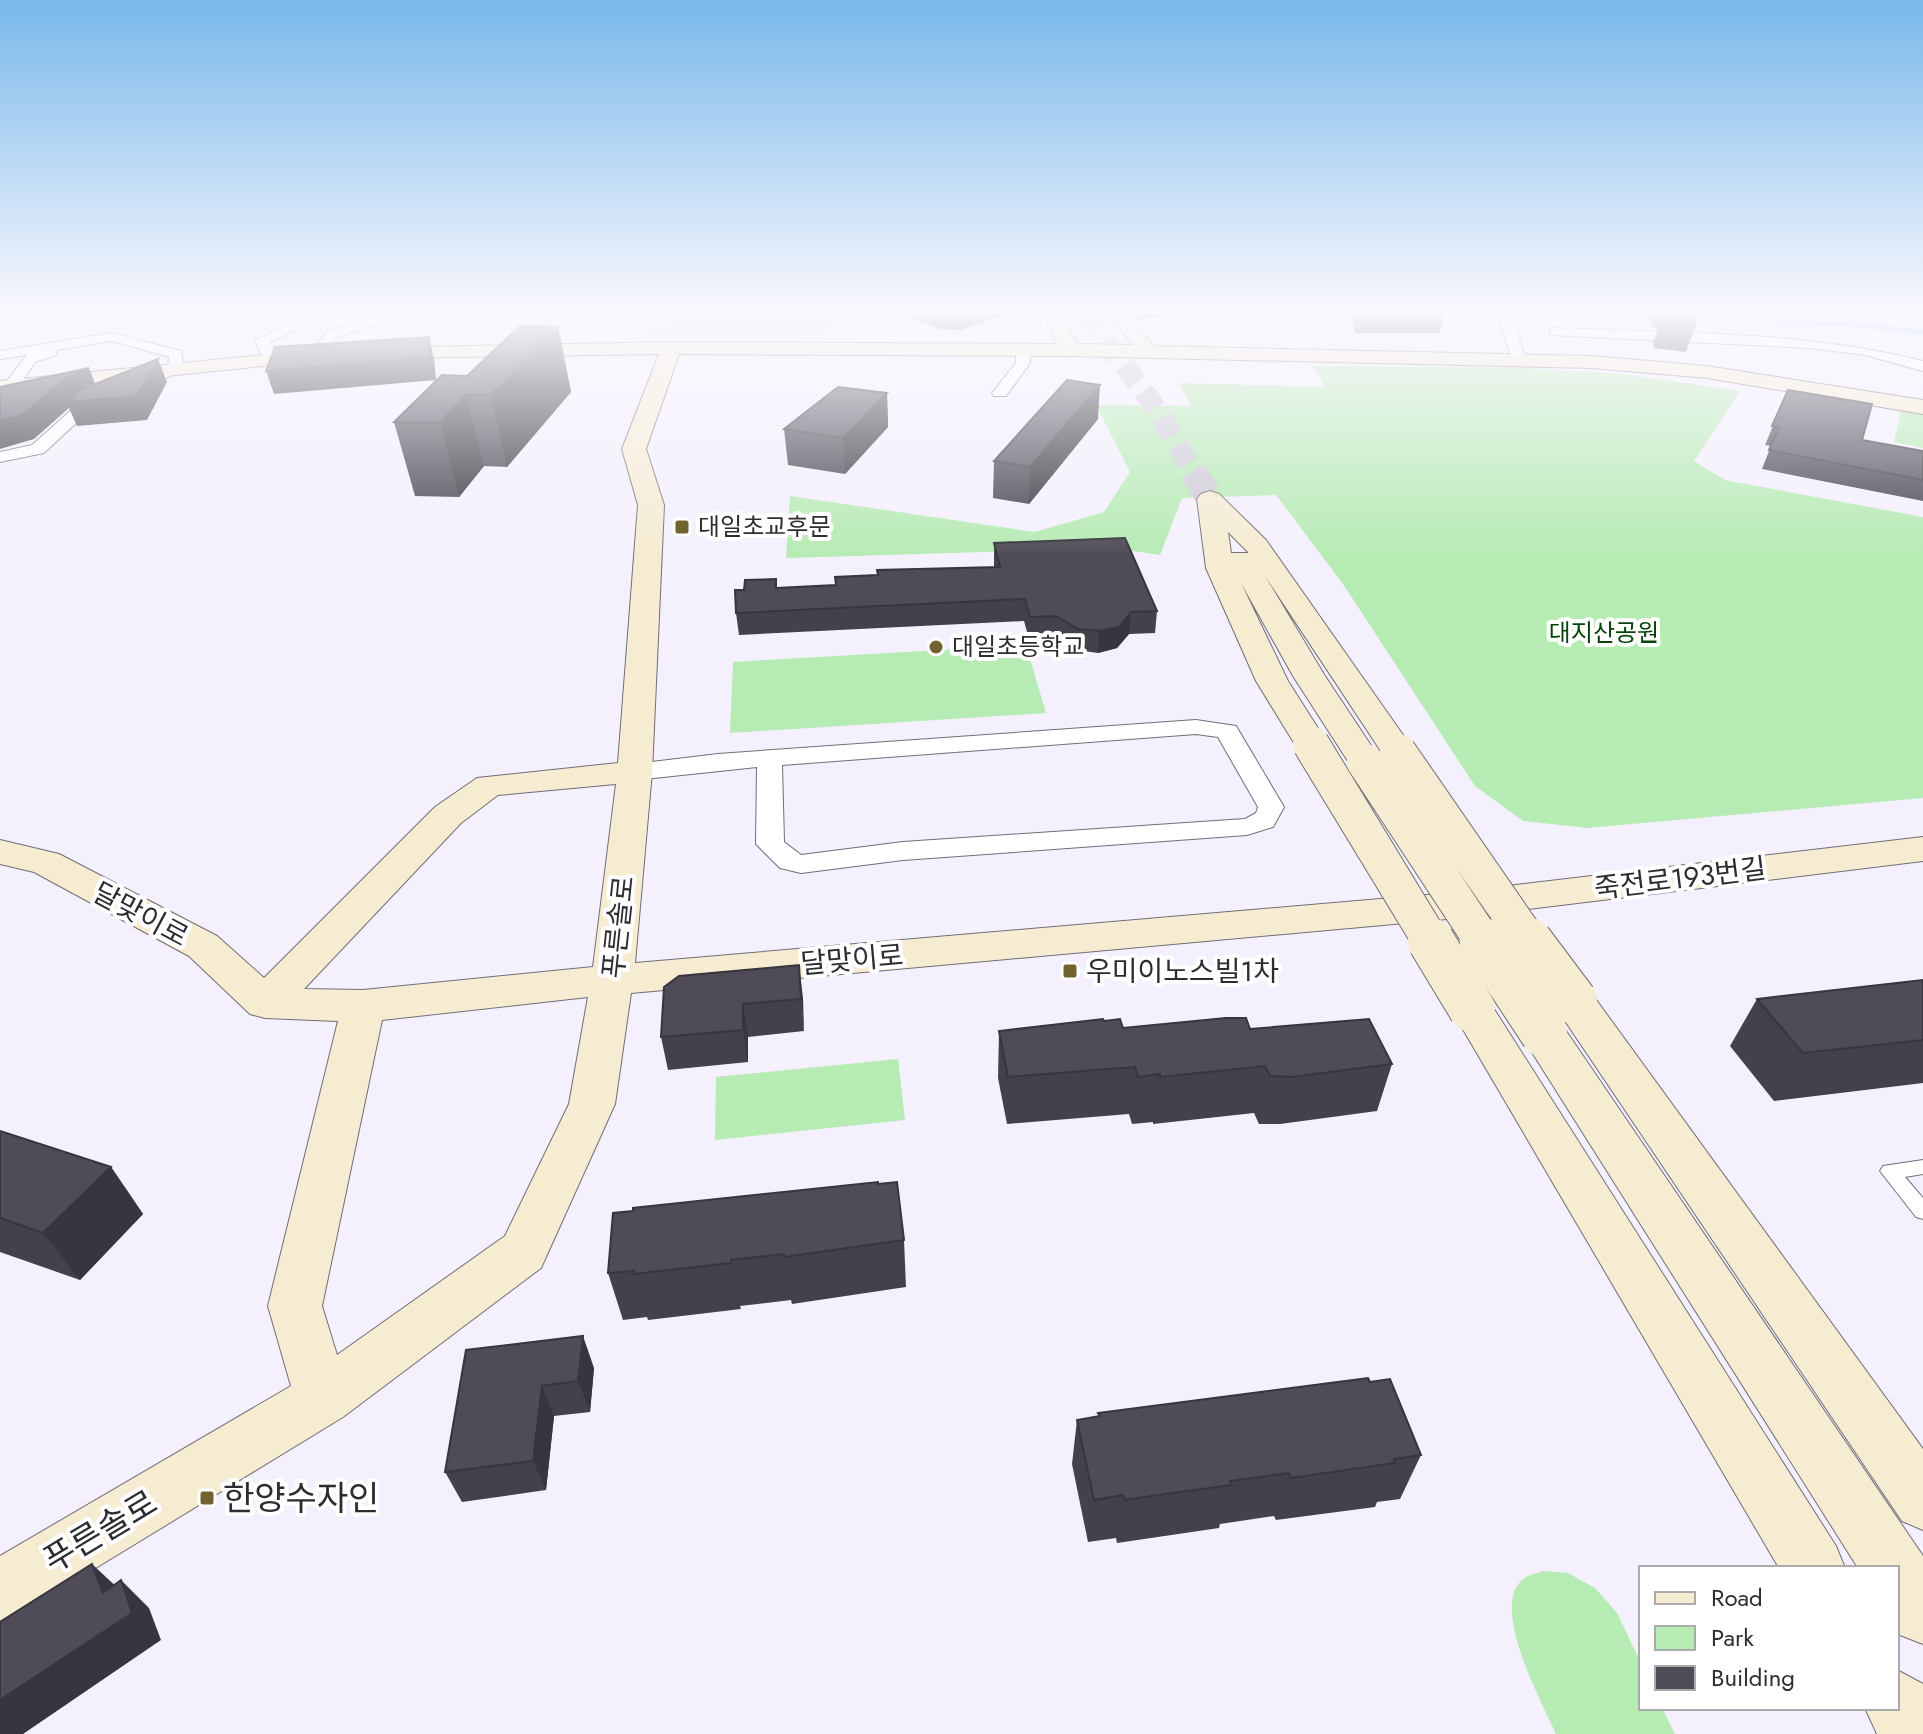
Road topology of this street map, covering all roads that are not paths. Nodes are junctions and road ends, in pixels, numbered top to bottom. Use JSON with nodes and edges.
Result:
{"nodes":[{"id":1,"x":113,"y":395,"type":"edge"},
{"id":2,"x":654,"y":395,"type":"edge"},
{"id":3,"x":1848,"y":395,"type":"edge"},
{"id":4,"x":1923,"y":407,"type":"edge"},
{"id":5,"x":0,"y":457,"type":"edge"},
{"id":6,"x":1382,"y":757,"type":"junction"},
{"id":7,"x":769,"y":758,"type":"junction"},
{"id":8,"x":635,"y":772,"type":"junction"},
{"id":9,"x":1923,"y":849,"type":"edge"},
{"id":10,"x":0,"y":852,"type":"edge"},
{"id":11,"x":1438,"y":907,"type":"joint"},
{"id":12,"x":612,"y":980,"type":"junction"},
{"id":13,"x":265,"y":1003,"type":"junction"},
{"id":14,"x":363,"y":1006,"type":"junction"},
{"id":15,"x":1923,"y":1167,"type":"edge"},
{"id":16,"x":1923,"y":1211,"type":"edge"},
{"id":17,"x":323,"y":1398,"type":"junction"},
{"id":18,"x":1923,"y":1500,"type":"edge"},
{"id":19,"x":1813,"y":1566,"type":"edge"},
{"id":20,"x":1893,"y":1566,"type":"edge"},
{"id":21,"x":1899,"y":1575,"type":"edge"},
{"id":22,"x":0,"y":1591,"type":"edge"},
{"id":23,"x":1923,"y":1612,"type":"edge"},
{"id":24,"x":1899,"y":1707,"type":"edge"},
{"id":25,"x":1915,"y":1734,"type":"edge"}],
"edges":[{"from":1,"to":5,"type":"street"},
{"from":2,"to":8,"type":"street","name":"푸른솔로"},
{"from":3,"to":4,"type":"street"},
{"from":6,"to":18,"type":"street","bridge":true},
{"from":6,"to":19,"type":"street","bridge":true},
{"from":6,"to":20,"type":"street","bridge":true},
{"from":7,"to":7,"type":"street"},
{"from":7,"to":8,"type":"street"},
{"from":8,"to":12,"type":"street","name":"푸른솔로"},
{"from":8,"to":13,"type":"street"},
{"from":9,"to":11,"type":"street","name":"죽전로193번길"},
{"from":10,"to":13,"type":"street","name":"달맞이로"},
{"from":11,"to":12,"type":"street","name":"달맞이로"},
{"from":12,"to":14,"type":"street","name":"달맞이로"},
{"from":12,"to":17,"type":"street","name":"푸른솔로"},
{"from":13,"to":14,"type":"street","name":"달맞이로"},
{"from":14,"to":17,"type":"street"},
{"from":15,"to":16,"type":"lane"},
{"from":17,"to":22,"type":"street","name":"푸른솔로"},
{"from":21,"to":23,"type":"street"},
{"from":24,"to":25,"type":"street"}]}
